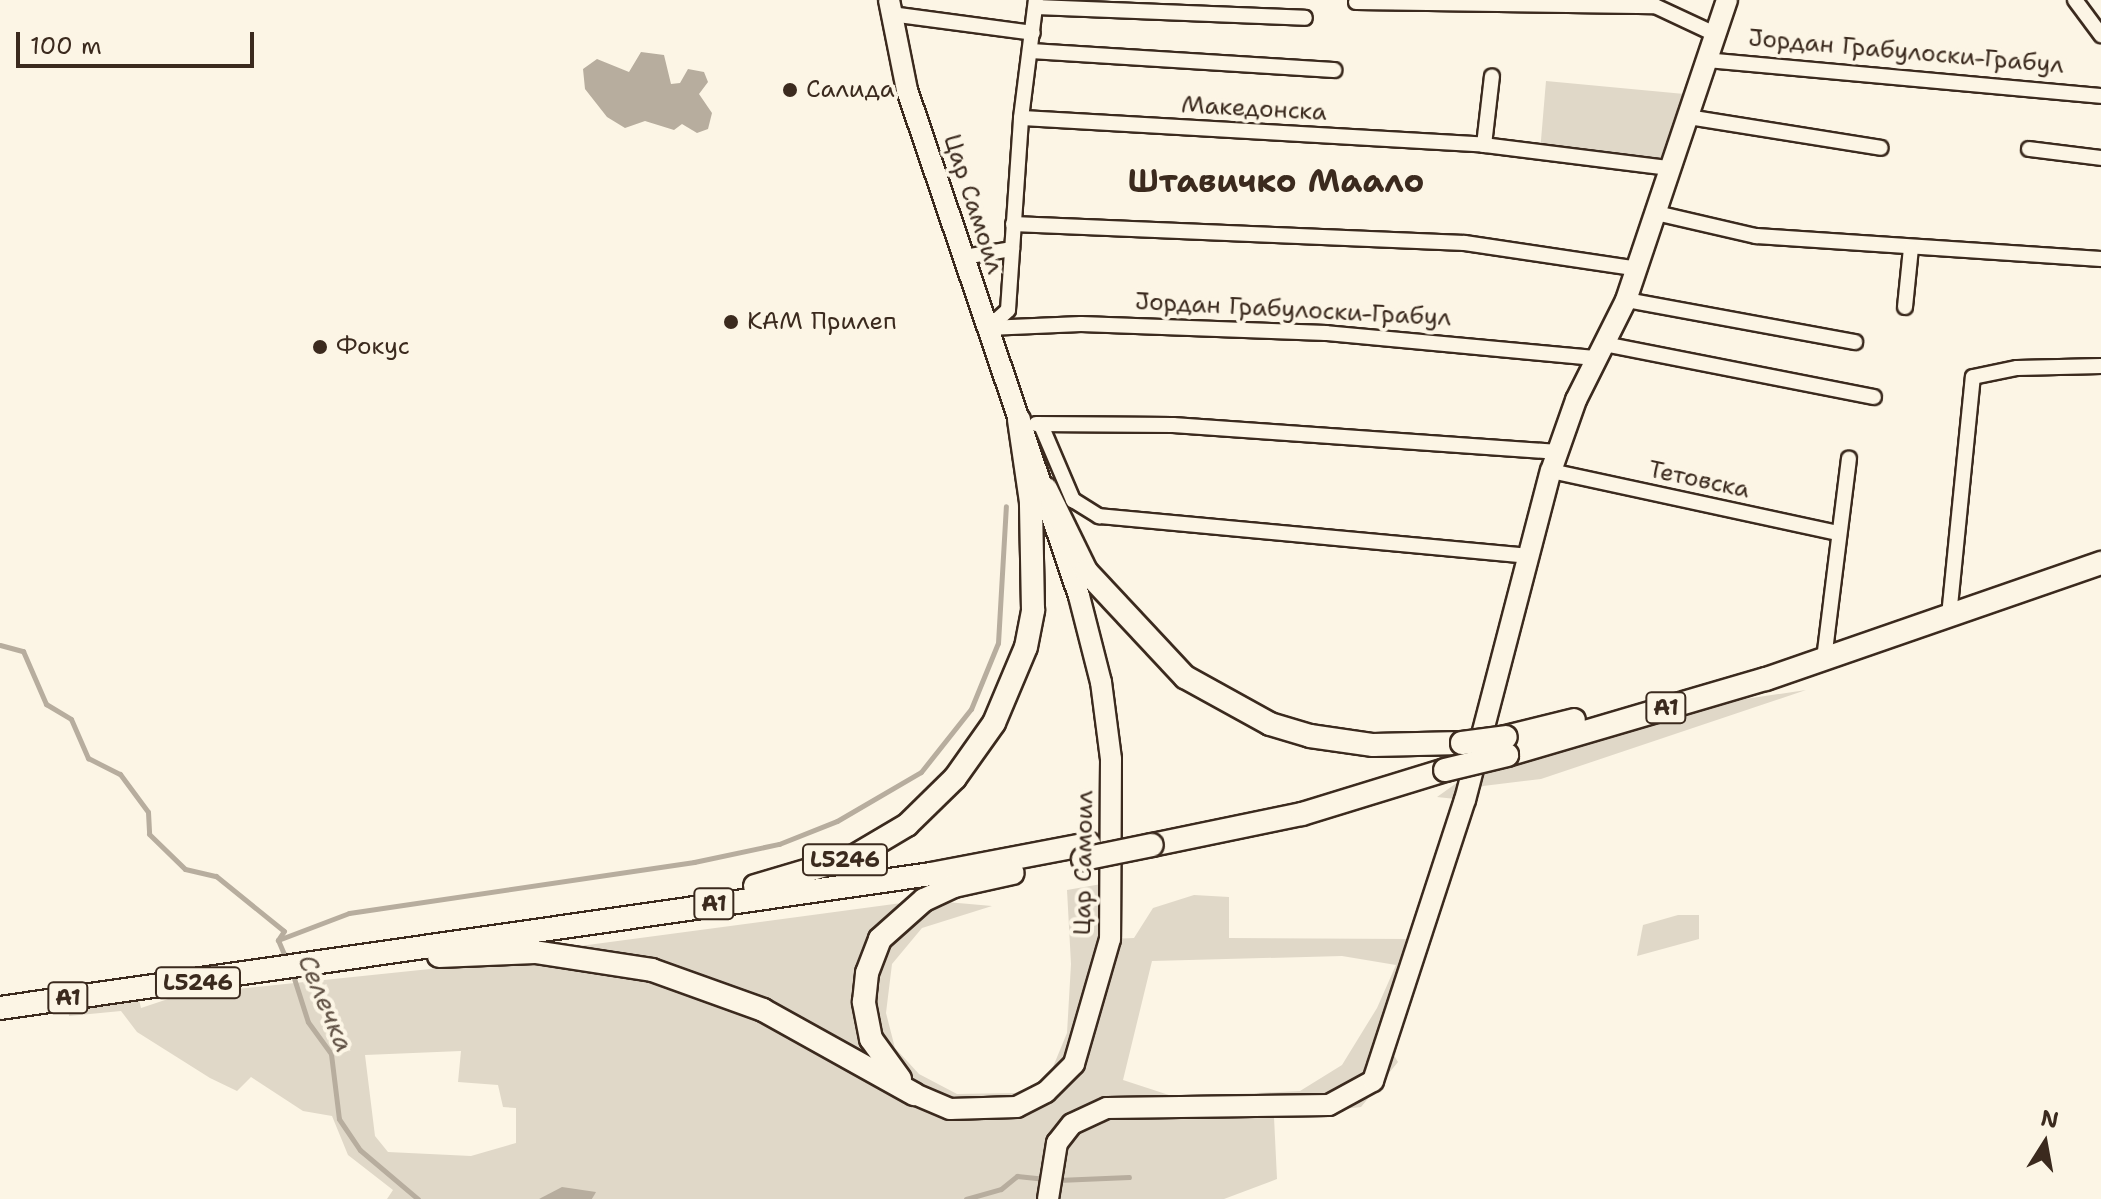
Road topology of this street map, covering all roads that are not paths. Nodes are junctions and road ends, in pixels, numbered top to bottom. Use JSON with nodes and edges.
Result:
{"nodes":[{"id":1,"x":1727,"y":0,"type":"edge"},
{"id":2,"x":2075,"y":0,"type":"edge"},
{"id":3,"x":1356,"y":2,"type":"dead end"},
{"id":4,"x":1465,"y":3,"type":"edge"},
{"id":5,"x":1036,"y":4,"type":"edge"},
{"id":6,"x":890,"y":7,"type":"edge"},
{"id":7,"x":1305,"y":18,"type":"dead end"},
{"id":8,"x":1033,"y":33,"type":"junction"},
{"id":9,"x":1713,"y":33,"type":"junction"},
{"id":10,"x":2101,"y":35,"type":"edge"},
{"id":11,"x":1030,"y":51,"type":"junction"},
{"id":12,"x":1706,"y":60,"type":"junction"},
{"id":13,"x":1334,"y":70,"type":"dead end"},
{"id":14,"x":1492,"y":76,"type":"dead end"},
{"id":15,"x":2101,"y":96,"type":"edge"},
{"id":16,"x":1688,"y":117,"type":"junction"},
{"id":17,"x":1021,"y":118,"type":"junction"},
{"id":18,"x":1484,"y":145,"type":"junction"},
{"id":19,"x":1881,"y":148,"type":"dead end"},
{"id":20,"x":2029,"y":149,"type":"dead end"},
{"id":21,"x":2101,"y":158,"type":"edge"},
{"id":22,"x":1669,"y":168,"type":"junction"},
{"id":23,"x":1656,"y":213,"type":"junction"},
{"id":24,"x":1013,"y":224,"type":"junction"},
{"id":25,"x":1911,"y":248,"type":"junction"},
{"id":26,"x":1012,"y":249,"type":"junction"},
{"id":27,"x":964,"y":257,"type":"junction"},
{"id":28,"x":2101,"y":259,"type":"edge"},
{"id":29,"x":1638,"y":269,"type":"junction"},
{"id":30,"x":1626,"y":300,"type":"junction"},
{"id":31,"x":1905,"y":307,"type":"dead end"},
{"id":32,"x":988,"y":328,"type":"junction"},
{"id":33,"x":1855,"y":342,"type":"dead end"},
{"id":34,"x":1600,"y":351,"type":"junction"},
{"id":35,"x":2101,"y":366,"type":"edge"},
{"id":36,"x":1874,"y":397,"type":"dead end"},
{"id":37,"x":1019,"y":420,"type":"junction"},
{"id":38,"x":1041,"y":425,"type":"junction"},
{"id":39,"x":1849,"y":459,"type":"dead end"},
{"id":40,"x":1555,"y":462,"type":"junction"},
{"id":41,"x":1046,"y":489,"type":"junction"},
{"id":42,"x":1838,"y":533,"type":"junction"},
{"id":43,"x":1528,"y":556,"type":"junction"},
{"id":44,"x":2101,"y":563,"type":"edge"},
{"id":45,"x":1949,"y":616,"type":"junction"},
{"id":46,"x":1824,"y":659,"type":"junction"},
{"id":47,"x":1506,"y":746,"type":"junction"},
{"id":48,"x":1086,"y":851,"type":"junction"},
{"id":49,"x":339,"y":962,"type":"junction"},
{"id":50,"x":136,"y":987,"type":"joint"},
{"id":51,"x":0,"y":1008,"type":"edge"},
{"id":52,"x":914,"y":1094,"type":"junction"},
{"id":53,"x":1048,"y":1199,"type":"edge"}],
"edges":[{"from":1,"to":9,"type":"street","name":"Јордан Грабулоски-Грабул"},
{"from":2,"to":10,"type":"street"},
{"from":3,"to":4,"type":"street"},
{"from":4,"to":9,"type":"street"},
{"from":5,"to":7,"type":"street"},
{"from":5,"to":8,"type":"street"},
{"from":6,"to":8,"type":"street"},
{"from":6,"to":27,"type":"street","name":"Цар Самоил","number":"L5246"},
{"from":8,"to":11,"type":"street"},
{"from":9,"to":12,"type":"street","name":"Јордан Грабулоски-Грабул"},
{"from":11,"to":13,"type":"street"},
{"from":11,"to":17,"type":"street"},
{"from":12,"to":15,"type":"street","name":"Јордан Грабулоски-Грабул"},
{"from":12,"to":16,"type":"street","name":"Јордан Грабулоски-Грабул"},
{"from":14,"to":18,"type":"street"},
{"from":16,"to":19,"type":"street"},
{"from":16,"to":22,"type":"street","name":"Јордан Грабулоски-Грабул"},
{"from":17,"to":18,"type":"street","name":"Македонска"},
{"from":17,"to":24,"type":"street"},
{"from":18,"to":22,"type":"street","name":"Македонска"},
{"from":20,"to":21,"type":"street"},
{"from":22,"to":23,"type":"street","name":"Јордан Грабулоски-Грабул"},
{"from":23,"to":25,"type":"street"},
{"from":23,"to":29,"type":"street","name":"Јордан Грабулоски-Грабул"},
{"from":24,"to":26,"type":"street"},
{"from":24,"to":29,"type":"street"},
{"from":25,"to":28,"type":"street"},
{"from":25,"to":31,"type":"street"},
{"from":26,"to":27,"type":"street"},
{"from":26,"to":32,"type":"street"},
{"from":27,"to":32,"type":"street","name":"Цар Самоил","number":"L5246"},
{"from":29,"to":30,"type":"street","name":"Јордан Грабулоски-Грабул"},
{"from":30,"to":33,"type":"street"},
{"from":30,"to":34,"type":"street","name":"Јордан Грабулоски-Грабул"},
{"from":32,"to":34,"type":"street","name":"Јордан Грабулоски-Грабул"},
{"from":32,"to":37,"type":"street","name":"Цар Самоил","number":"L5246"},
{"from":34,"to":36,"type":"street"},
{"from":34,"to":40,"type":"street","name":"Јордан Грабулоски-Грабул"},
{"from":35,"to":45,"type":"street"},
{"from":37,"to":38,"type":"street"},
{"from":37,"to":41,"type":"street","number":"L5246"},
{"from":37,"to":49,"type":"main road","number":"L5246"},
{"from":38,"to":40,"type":"street"},
{"from":38,"to":43,"type":"street"},
{"from":39,"to":42,"type":"street"},
{"from":40,"to":42,"type":"street","name":"Тетовска"},
{"from":40,"to":43,"type":"street","name":"Јордан Грабулоски-Грабул"},
{"from":41,"to":47,"type":"main road","number":"L5246","bridge":true},
{"from":41,"to":52,"type":"street","name":"Цар Самоил","number":"L5246"},
{"from":42,"to":46,"type":"street"},
{"from":43,"to":53,"type":"street","name":"Јордан Грабулоски-Грабул"},
{"from":44,"to":45,"type":"main road","number":"A1"},
{"from":45,"to":46,"type":"main road","number":"A1"},
{"from":46,"to":47,"type":"main road","number":"A1"},
{"from":47,"to":48,"type":"main road","number":"A1","bridge":true},
{"from":48,"to":49,"type":"main road","number":"A1"},
{"from":48,"to":52,"type":"main road","number":"L5246"},
{"from":49,"to":50,"type":"main road","number":"L5246"},
{"from":49,"to":52,"type":"main road","number":"L5246"},
{"from":50,"to":51,"type":"main road","number":"A1"}]}
